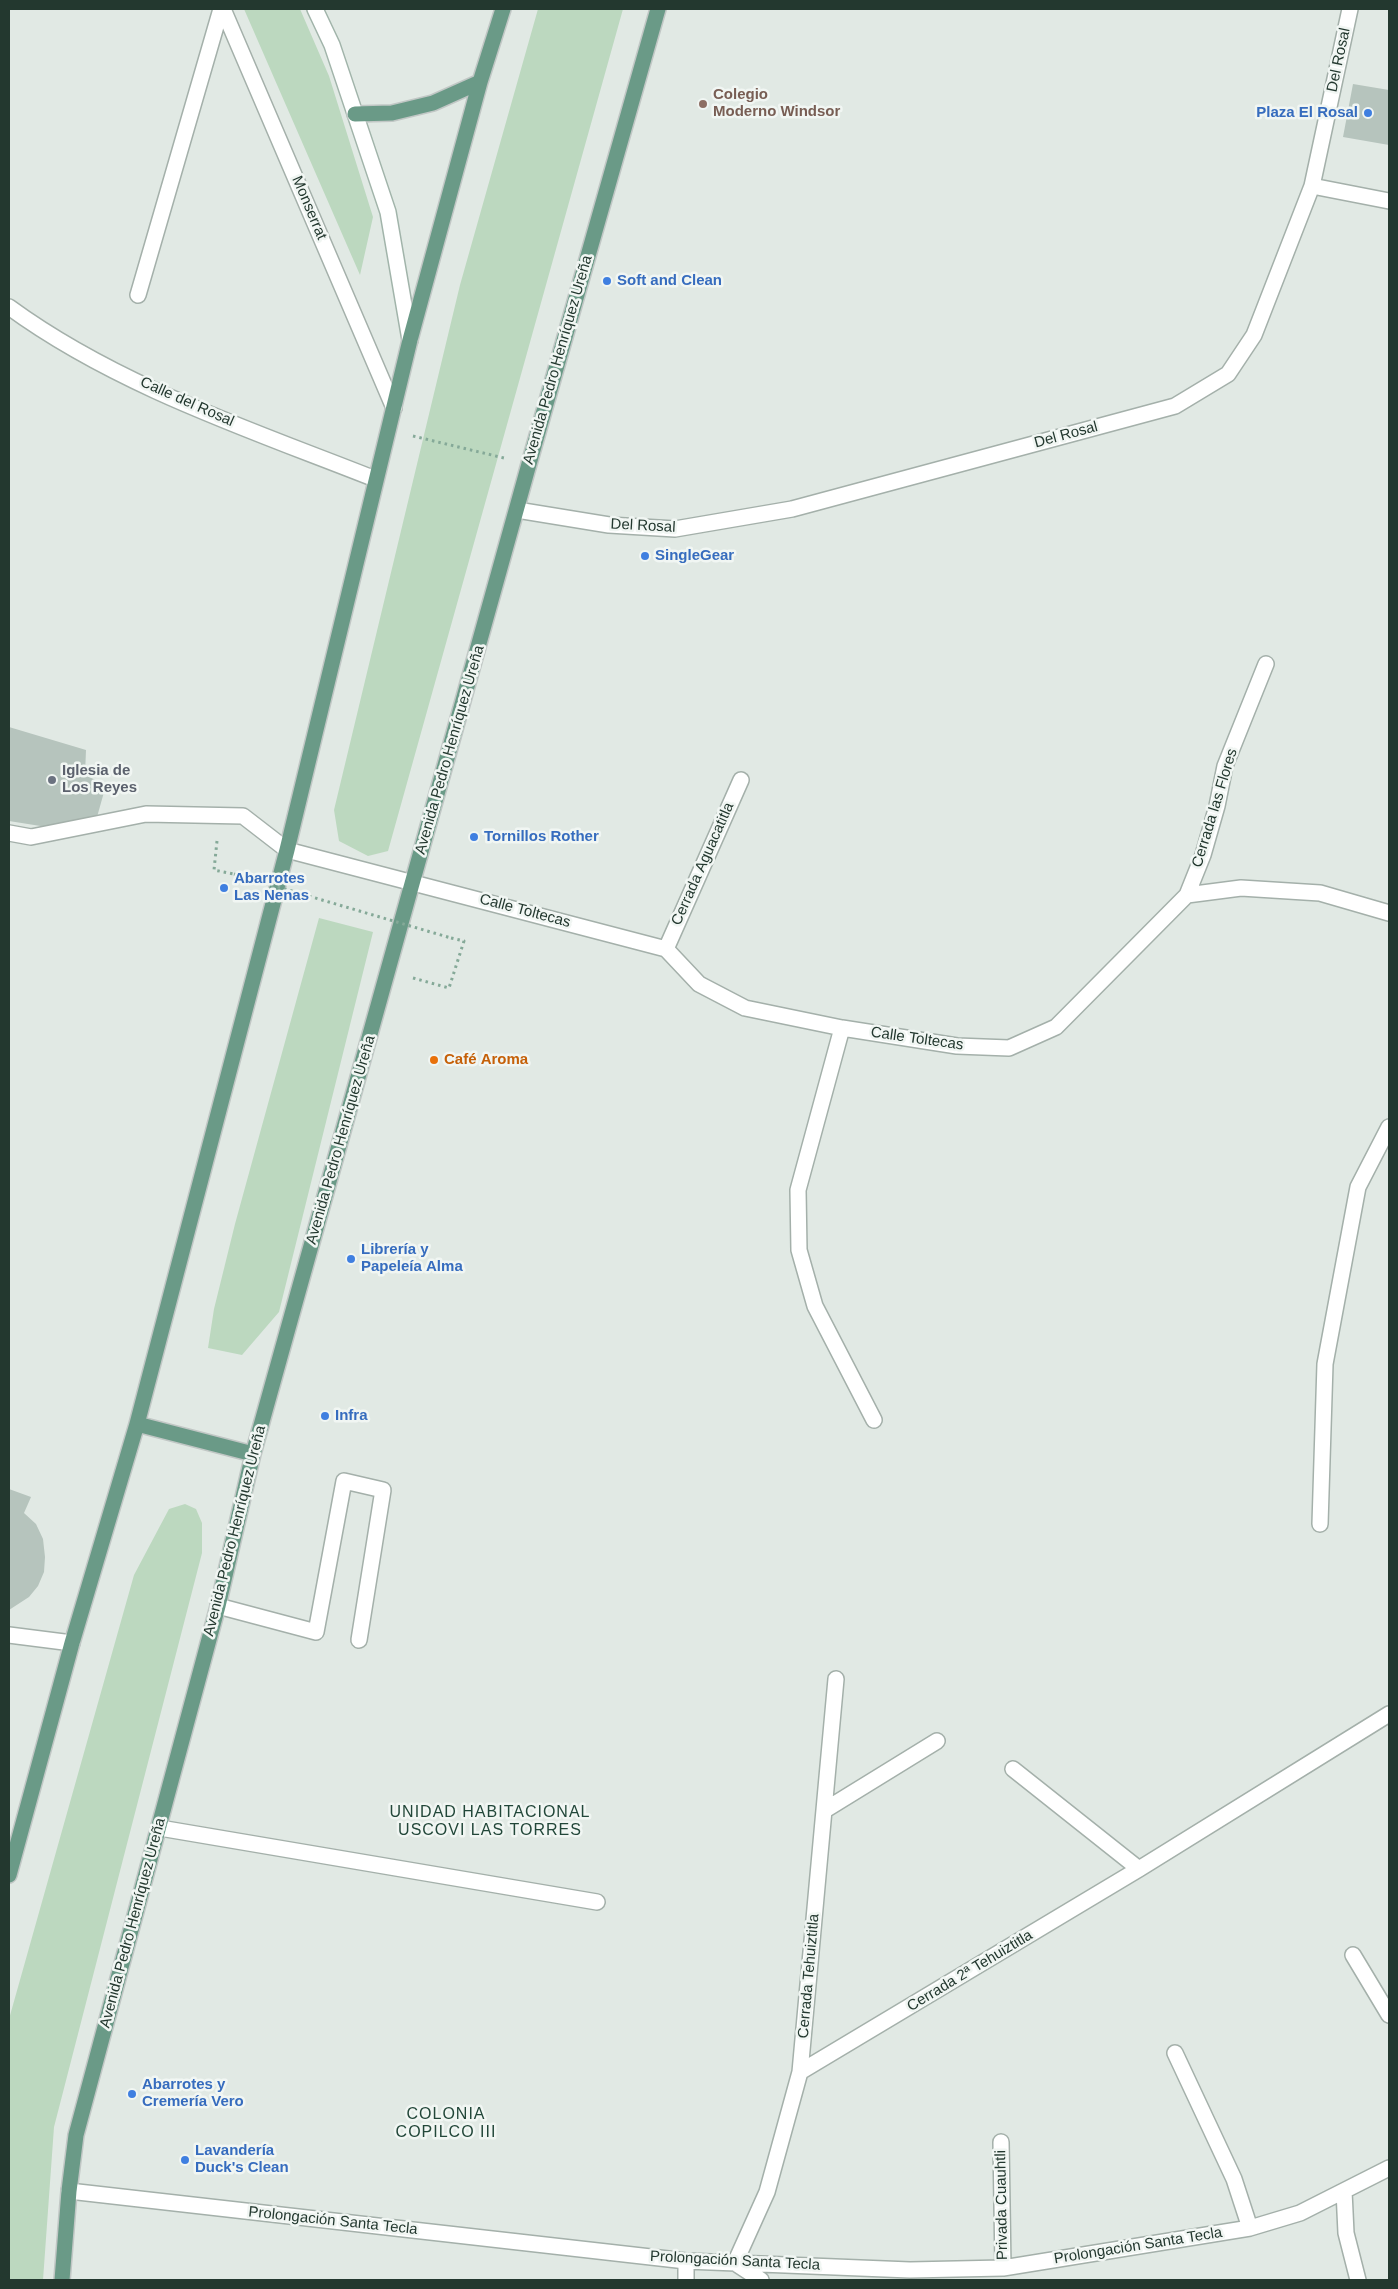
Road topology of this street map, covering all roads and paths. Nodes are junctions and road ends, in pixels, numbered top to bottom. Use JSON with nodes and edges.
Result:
{"nodes":[{"id":1,"x":222,"y":9,"type":"edge"},
{"id":2,"x":315,"y":9,"type":"edge"},
{"id":3,"x":503,"y":9,"type":"edge"},
{"id":4,"x":658,"y":9,"type":"edge"},
{"id":5,"x":1350,"y":9,"type":"edge"},
{"id":6,"x":480,"y":82,"type":"junction"},
{"id":7,"x":355,"y":114,"type":"junction"},
{"id":8,"x":1312,"y":186,"type":"junction"},
{"id":9,"x":1389,"y":202,"type":"edge"},
{"id":10,"x":138,"y":295,"type":"dead end"},
{"id":11,"x":9,"y":307,"type":"edge"},
{"id":12,"x":410,"y":340,"type":"junction"},
{"id":13,"x":394,"y":408,"type":"junction"},
{"id":14,"x":388,"y":429,"type":"junction"},
{"id":15,"x":529,"y":464,"type":"junction"},
{"id":16,"x":375,"y":479,"type":"junction"},
{"id":17,"x":517,"y":510,"type":"junction"},
{"id":18,"x":1266,"y":664,"type":"dead end"},
{"id":19,"x":741,"y":780,"type":"dead end"},
{"id":20,"x":9,"y":833,"type":"edge"},
{"id":21,"x":287,"y":850,"type":"junction"},
{"id":22,"x":214,"y":870,"type":"dead end"},
{"id":23,"x":414,"y":881,"type":"junction"},
{"id":24,"x":1186,"y":896,"type":"junction"},
{"id":25,"x":1389,"y":913,"type":"edge"},
{"id":26,"x":666,"y":948,"type":"junction"},
{"id":27,"x":388,"y":971,"type":"junction"},
{"id":28,"x":842,"y":1028,"type":"junction"},
{"id":29,"x":1389,"y":1127,"type":"edge"},
{"id":30,"x":874,"y":1420,"type":"dead end"},
{"id":31,"x":137,"y":1424,"type":"junction"},
{"id":32,"x":253,"y":1454,"type":"junction"},
{"id":33,"x":1320,"y":1524,"type":"dead end"},
{"id":34,"x":218,"y":1606,"type":"junction"},
{"id":35,"x":9,"y":1635,"type":"edge"},
{"id":36,"x":359,"y":1640,"type":"dead end"},
{"id":37,"x":72,"y":1643,"type":"junction"},
{"id":38,"x":836,"y":1679,"type":"dead end"},
{"id":39,"x":1389,"y":1714,"type":"edge"},
{"id":40,"x":937,"y":1741,"type":"dead end"},
{"id":41,"x":1013,"y":1769,"type":"dead end"},
{"id":42,"x":824,"y":1810,"type":"junction"},
{"id":43,"x":160,"y":1828,"type":"junction"},
{"id":44,"x":1139,"y":1869,"type":"junction"},
{"id":45,"x":9,"y":1875,"type":"edge"},
{"id":46,"x":597,"y":1902,"type":"dead end"},
{"id":47,"x":1353,"y":1955,"type":"dead end"},
{"id":48,"x":1389,"y":2015,"type":"edge"},
{"id":49,"x":1175,"y":2053,"type":"dead end"},
{"id":50,"x":800,"y":2072,"type":"junction"},
{"id":51,"x":1000,"y":2142,"type":"dead end"},
{"id":52,"x":1389,"y":2168,"type":"edge"},
{"id":53,"x":69,"y":2191,"type":"junction"},
{"id":54,"x":1344,"y":2191,"type":"junction"},
{"id":55,"x":1250,"y":2228,"type":"junction"},
{"id":56,"x":686,"y":2261,"type":"junction"},
{"id":57,"x":735,"y":2262,"type":"junction"},
{"id":58,"x":1003,"y":2268,"type":"junction"},
{"id":59,"x":62,"y":2280,"type":"edge"},
{"id":60,"x":686,"y":2280,"type":"edge"},
{"id":61,"x":761,"y":2280,"type":"edge"},
{"id":62,"x":1358,"y":2280,"type":"edge"}],
"edges":[{"from":1,"to":10,"type":"street"},
{"from":1,"to":13,"type":"street","name":"Monserrat"},
{"from":2,"to":7,"type":"street"},
{"from":3,"to":6,"type":"main road"},
{"from":4,"to":15,"type":"main road","name":"Avenida Pedro Henríquez Ureña"},
{"from":5,"to":8,"type":"street","name":"Del Rosal"},
{"from":6,"to":7,"type":"main road"},
{"from":6,"to":12,"type":"main road"},
{"from":7,"to":12,"type":"street"},
{"from":8,"to":9,"type":"street"},
{"from":8,"to":17,"type":"street","name":"Del Rosal"},
{"from":11,"to":16,"type":"street","name":"Calle del Rosal"},
{"from":12,"to":13,"type":"main road"},
{"from":13,"to":14,"type":"main road"},
{"from":14,"to":15,"type":"path"},
{"from":14,"to":16,"type":"main road"},
{"from":15,"to":17,"type":"main road","name":"Avenida Pedro Henríquez Ureña"},
{"from":16,"to":21,"type":"main road"},
{"from":17,"to":23,"type":"main road","name":"Avenida Pedro Henríquez Ureña"},
{"from":18,"to":24,"type":"street","name":"Cerrada las Flores"},
{"from":19,"to":26,"type":"street","name":"Cerrada Aguacatitla"},
{"from":20,"to":21,"type":"street"},
{"from":21,"to":23,"type":"street","name":"Calle Toltecas"},
{"from":21,"to":31,"type":"main road"},
{"from":22,"to":27,"type":"path","bridge":true},
{"from":23,"to":26,"type":"street","name":"Calle Toltecas"},
{"from":23,"to":27,"type":"main road","name":"Avenida Pedro Henríquez Ureña"},
{"from":24,"to":25,"type":"street"},
{"from":24,"to":28,"type":"street","name":"Calle Toltecas"},
{"from":26,"to":28,"type":"street","name":"Calle Toltecas"},
{"from":27,"to":32,"type":"main road","name":"Avenida Pedro Henríquez Ureña"},
{"from":28,"to":30,"type":"street"},
{"from":29,"to":33,"type":"street"},
{"from":31,"to":32,"type":"main road"},
{"from":31,"to":37,"type":"main road"},
{"from":32,"to":34,"type":"main road","name":"Avenida Pedro Henríquez Ureña"},
{"from":34,"to":36,"type":"street"},
{"from":34,"to":43,"type":"main road","name":"Avenida Pedro Henríquez Ureña"},
{"from":35,"to":37,"type":"street"},
{"from":37,"to":45,"type":"main road"},
{"from":38,"to":42,"type":"street","name":"Cerrada Tehuiztitla"},
{"from":39,"to":44,"type":"street","name":"Cerrada 2ª Tehuiztitla"},
{"from":40,"to":42,"type":"street"},
{"from":41,"to":44,"type":"street"},
{"from":42,"to":50,"type":"street","name":"Cerrada Tehuiztitla"},
{"from":43,"to":46,"type":"street"},
{"from":43,"to":53,"type":"main road","name":"Avenida Pedro Henríquez Ureña"},
{"from":44,"to":50,"type":"street","name":"Cerrada 2ª Tehuiztitla"},
{"from":47,"to":48,"type":"street"},
{"from":49,"to":55,"type":"street"},
{"from":50,"to":57,"type":"street","name":"Cerrada Tehuiztitla"},
{"from":51,"to":58,"type":"street","name":"Privada Cuauhtli"},
{"from":52,"to":54,"type":"street","name":"Prolongación Santa Tecla"},
{"from":53,"to":56,"type":"street","name":"Prolongación Santa Tecla"},
{"from":53,"to":59,"type":"main road","name":"Avenida Pedro Henríquez Ureña"},
{"from":54,"to":55,"type":"street","name":"Prolongación Santa Tecla"},
{"from":54,"to":62,"type":"street"},
{"from":55,"to":58,"type":"street","name":"Prolongación Santa Tecla"},
{"from":56,"to":57,"type":"street","name":"Prolongación Santa Tecla"},
{"from":56,"to":60,"type":"street"},
{"from":57,"to":58,"type":"street","name":"Prolongación Santa Tecla"},
{"from":57,"to":61,"type":"street"}]}
